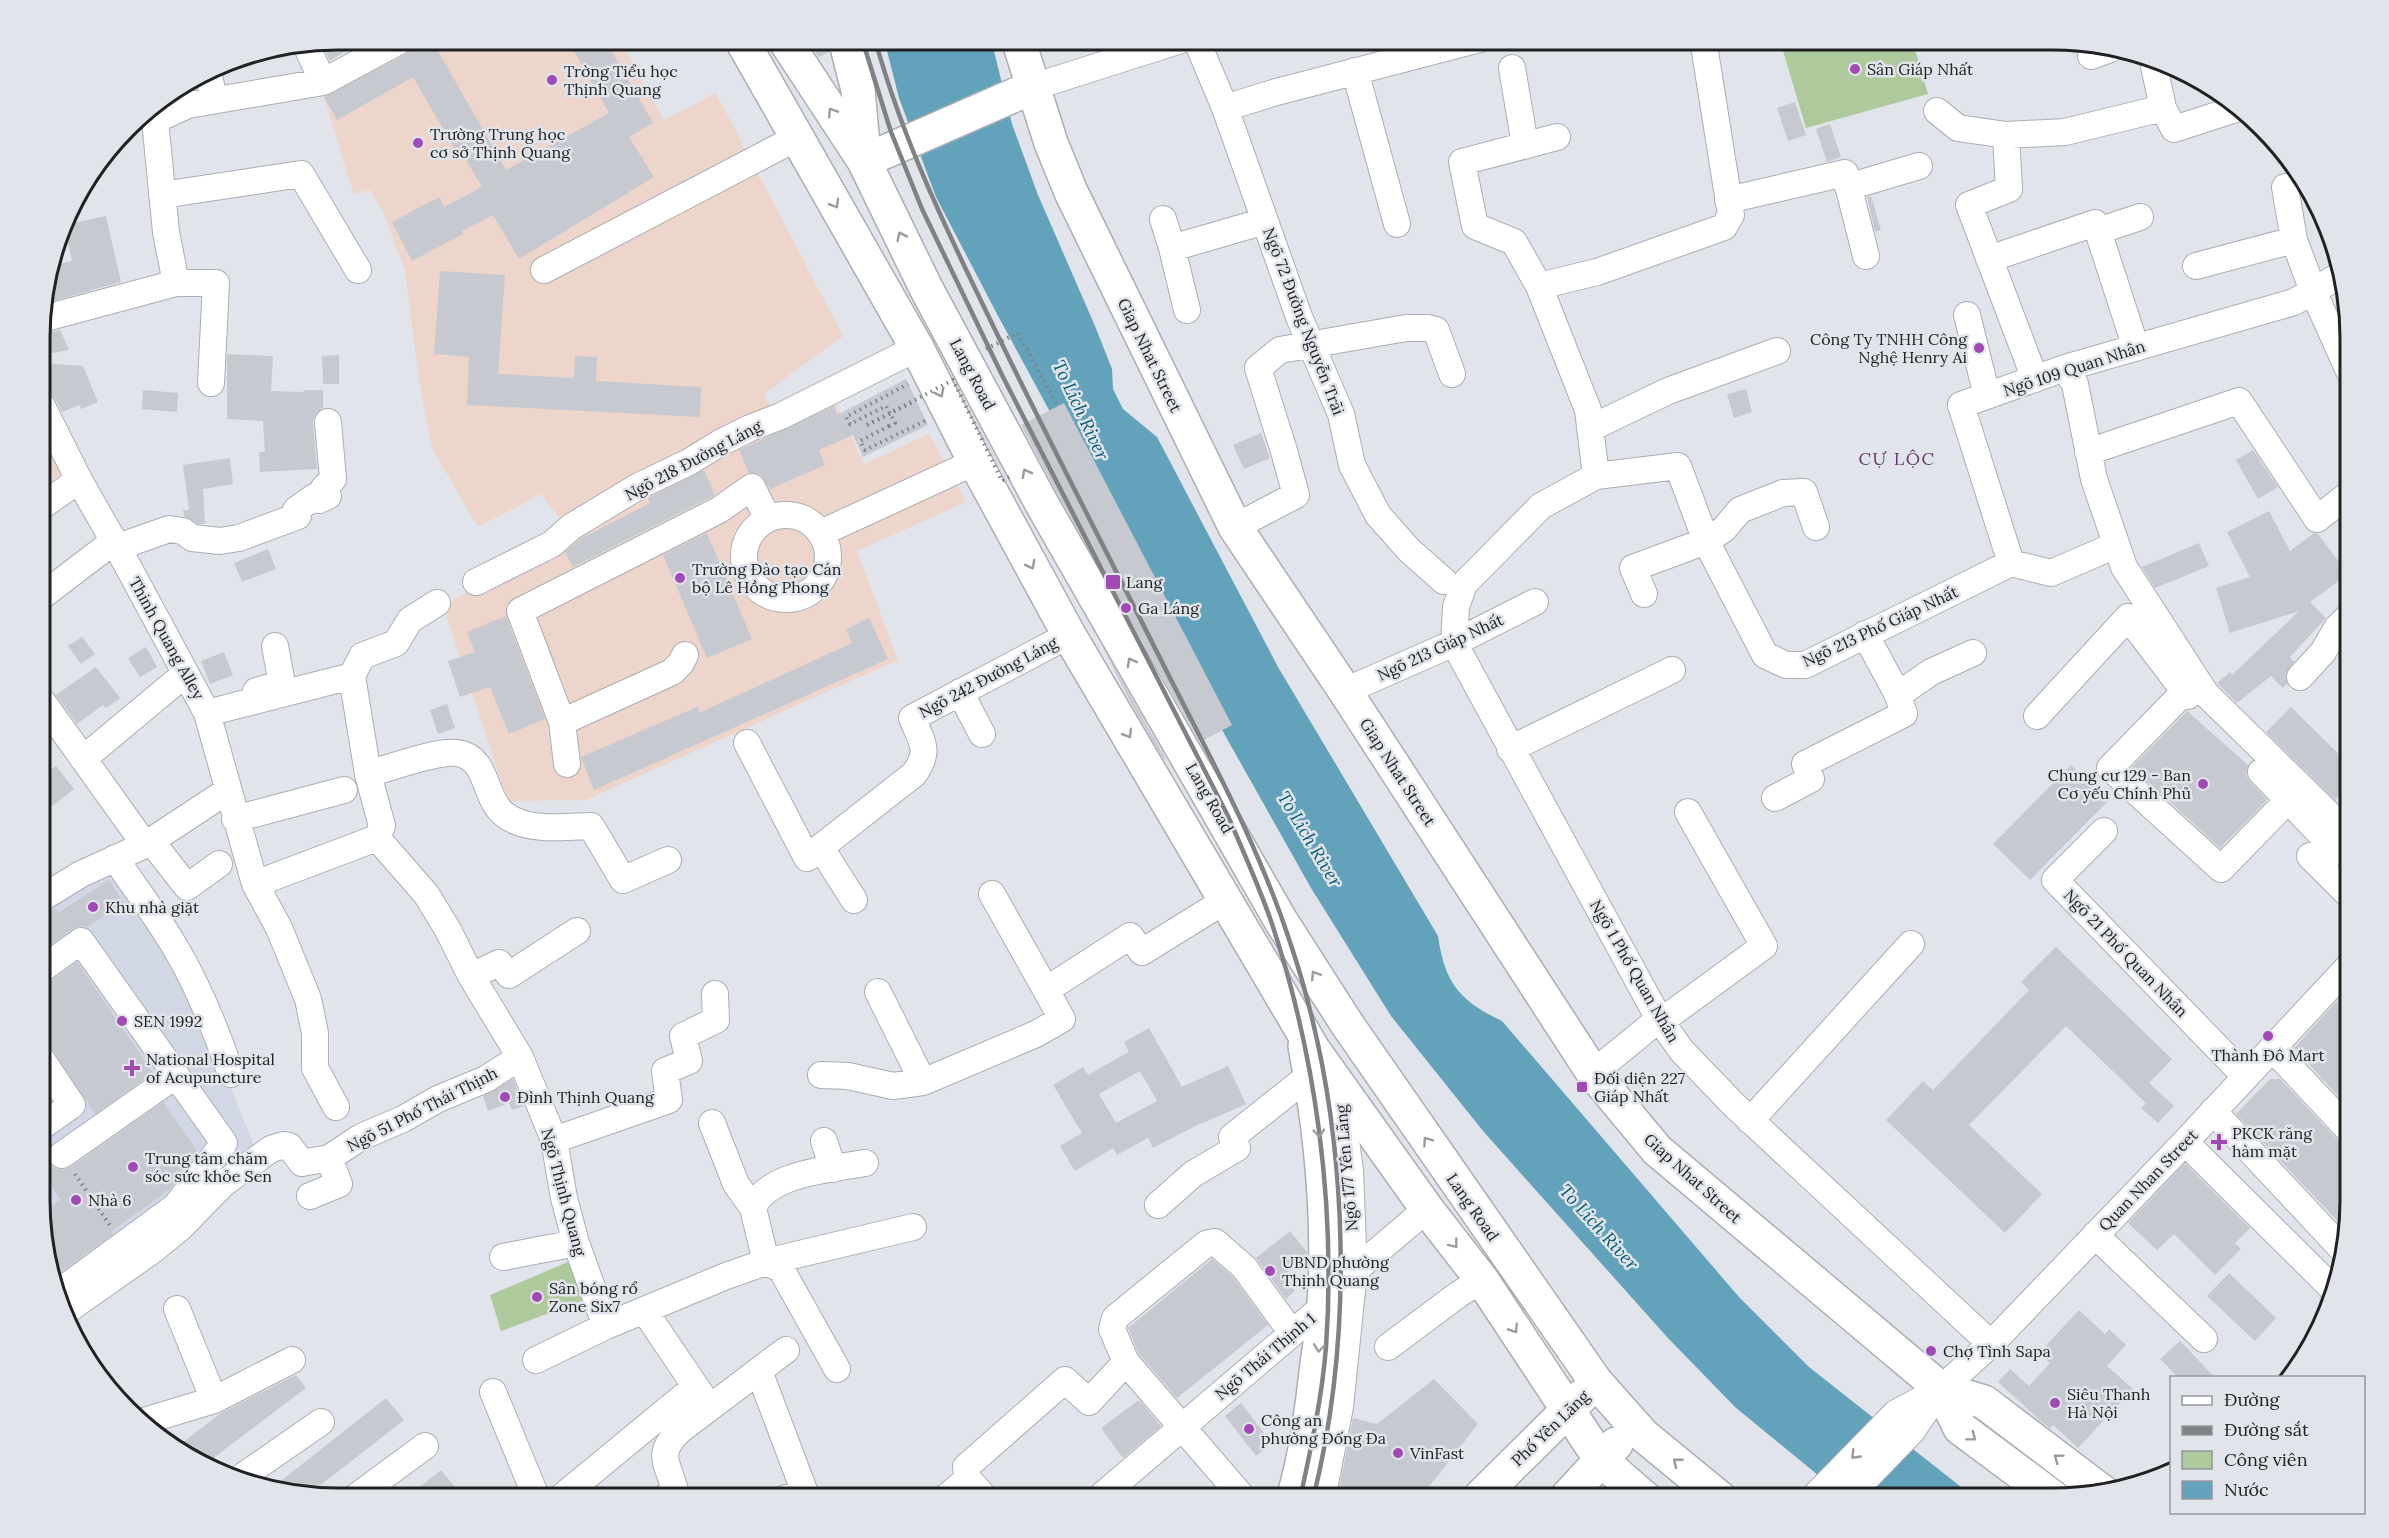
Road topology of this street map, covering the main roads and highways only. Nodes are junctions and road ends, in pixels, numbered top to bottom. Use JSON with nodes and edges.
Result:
{"nodes":[{"id":1,"x":747,"y":50,"type":"edge"},
{"id":2,"x":791,"y":50,"type":"edge"},
{"id":3,"x":848,"y":50,"type":"edge"},
{"id":4,"x":1019,"y":50,"type":"edge"},
{"id":5,"x":1022,"y":91,"type":"junction"},
{"id":6,"x":864,"y":161,"type":"junction"},
{"id":7,"x":1043,"y":506,"type":"junction"},
{"id":8,"x":1009,"y":524,"type":"junction"},
{"id":9,"x":1324,"y":1081,"type":"junction"},
{"id":10,"x":1596,"y":1382,"type":"junction"},
{"id":11,"x":1941,"y":1389,"type":"junction"},
{"id":12,"x":1567,"y":1410,"type":"junction"},
{"id":13,"x":1633,"y":1425,"type":"junction"},
{"id":14,"x":1601,"y":1460,"type":"junction"},
{"id":15,"x":2094,"y":1485,"type":"edge"},
{"id":16,"x":1296,"y":1488,"type":"edge"},
{"id":17,"x":1489,"y":1488,"type":"edge"},
{"id":18,"x":1574,"y":1488,"type":"edge"},
{"id":19,"x":1634,"y":1488,"type":"edge"},
{"id":20,"x":1709,"y":1488,"type":"edge"},
{"id":21,"x":2041,"y":1488,"type":"edge"}],
"edges":[{"from":1,"to":8,"type":"main road","one_way":true},
{"from":6,"to":2,"type":"main road","name":"Lang Road","one_way":true},
{"from":3,"to":6,"type":"main road"},
{"from":4,"to":5,"type":"main road","name":"Giap Nhat Street"},
{"from":5,"to":6,"type":"main road"},
{"from":5,"to":11,"type":"main road","name":"Giap Nhat Street"},
{"from":7,"to":6,"type":"main road","name":"Lang Road","one_way":true},
{"from":7,"to":8,"type":"main road"},
{"from":10,"to":7,"type":"main road","name":"Lang Road","one_way":true},
{"from":8,"to":9,"type":"main road","one_way":true},
{"from":9,"to":12,"type":"main road","one_way":true},
{"from":9,"to":16,"type":"main road","one_way":true},
{"from":10,"to":12,"type":"main road","name":"Phố Yên Lãng"},
{"from":10,"to":13,"type":"main road","name":"Lang Road"},
{"from":15,"to":11,"type":"main road","one_way":true},
{"from":11,"to":21,"type":"main road","one_way":true},
{"from":12,"to":14,"type":"main road"},
{"from":12,"to":17,"type":"main road","name":"Phố Yên Lãng"},
{"from":13,"to":14,"type":"main road"},
{"from":20,"to":13,"type":"main road","name":"Lang Road","one_way":true},
{"from":14,"to":18,"type":"main road"},
{"from":14,"to":19,"type":"main road"}]}
